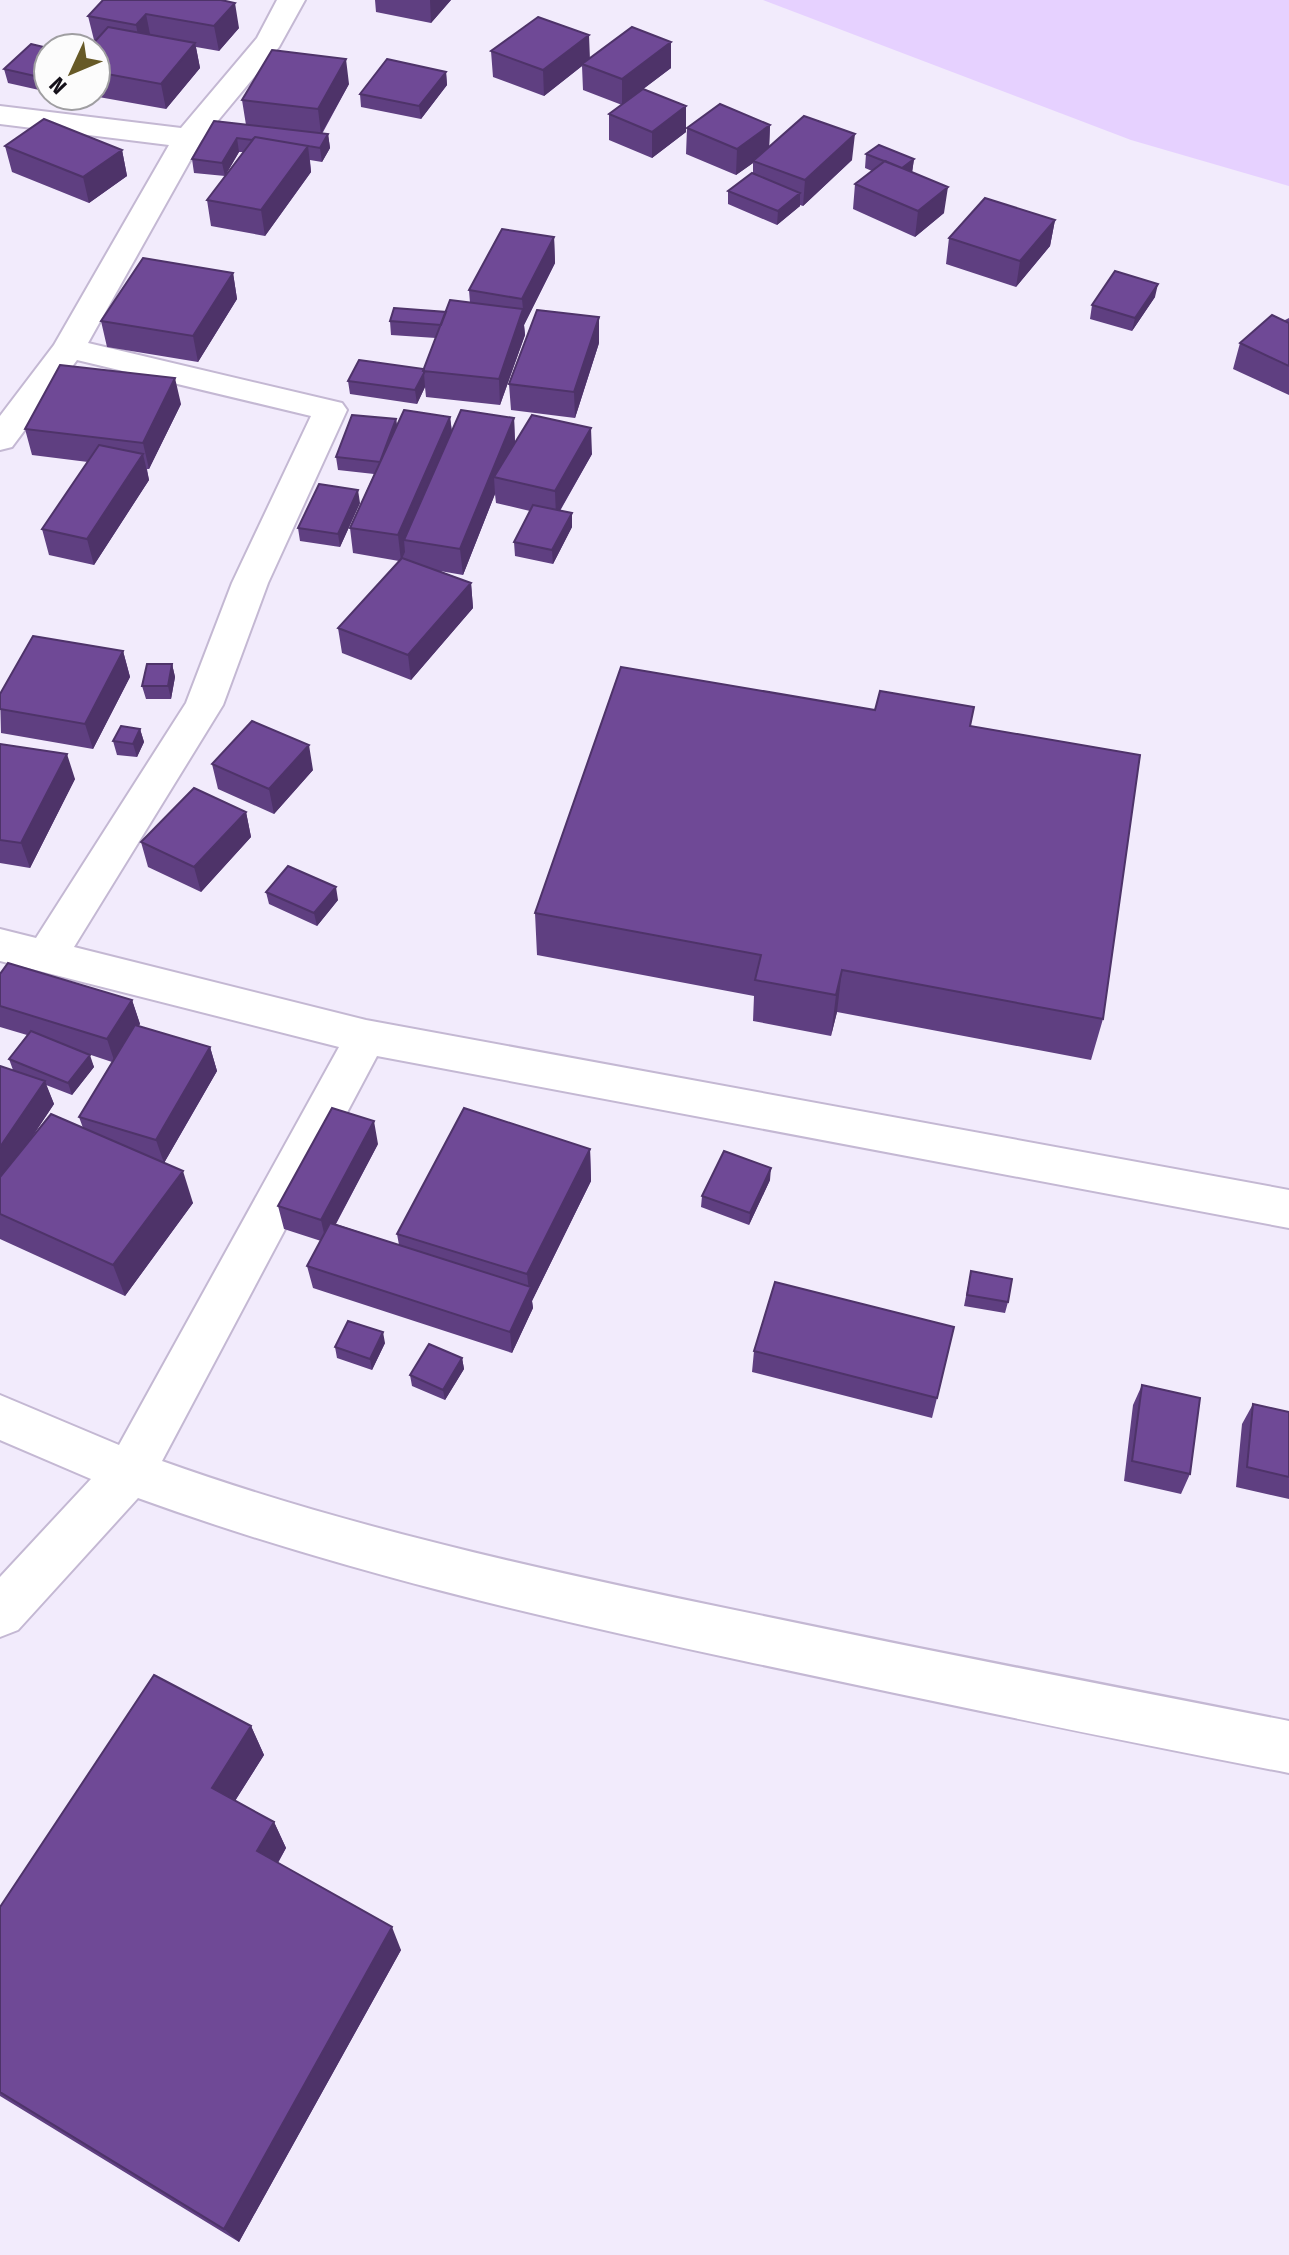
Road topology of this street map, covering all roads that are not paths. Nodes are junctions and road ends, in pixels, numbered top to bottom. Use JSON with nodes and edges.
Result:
{"nodes":[{"id":1,"x":291,"y":0,"type":"edge"},
{"id":2,"x":0,"y":115,"type":"edge"},
{"id":3,"x":188,"y":138,"type":"junction"},
{"id":4,"x":69,"y":348,"type":"junction"},
{"id":5,"x":0,"y":439,"type":"edge"},
{"id":6,"x":0,"y":945,"type":"edge"},
{"id":7,"x":46,"y":957,"type":"junction"},
{"id":8,"x":366,"y":1037,"type":"junction"},
{"id":9,"x":1289,"y":1209,"type":"edge"},
{"id":10,"x":0,"y":1417,"type":"edge"},
{"id":11,"x":130,"y":1472,"type":"junction"},
{"id":12,"x":0,"y":1613,"type":"edge"},
{"id":13,"x":1289,"y":1747,"type":"edge"}],
"edges":[{"from":1,"to":3,"type":"street"},
{"from":2,"to":3,"type":"street"},
{"from":3,"to":4,"type":"street"},
{"from":4,"to":5,"type":"street"},
{"from":4,"to":7,"type":"street"},
{"from":6,"to":7,"type":"street"},
{"from":7,"to":8,"type":"street"},
{"from":8,"to":9,"type":"street"},
{"from":8,"to":11,"type":"street"},
{"from":10,"to":11,"type":"street"},
{"from":11,"to":12,"type":"street"},
{"from":11,"to":13,"type":"street"}]}
